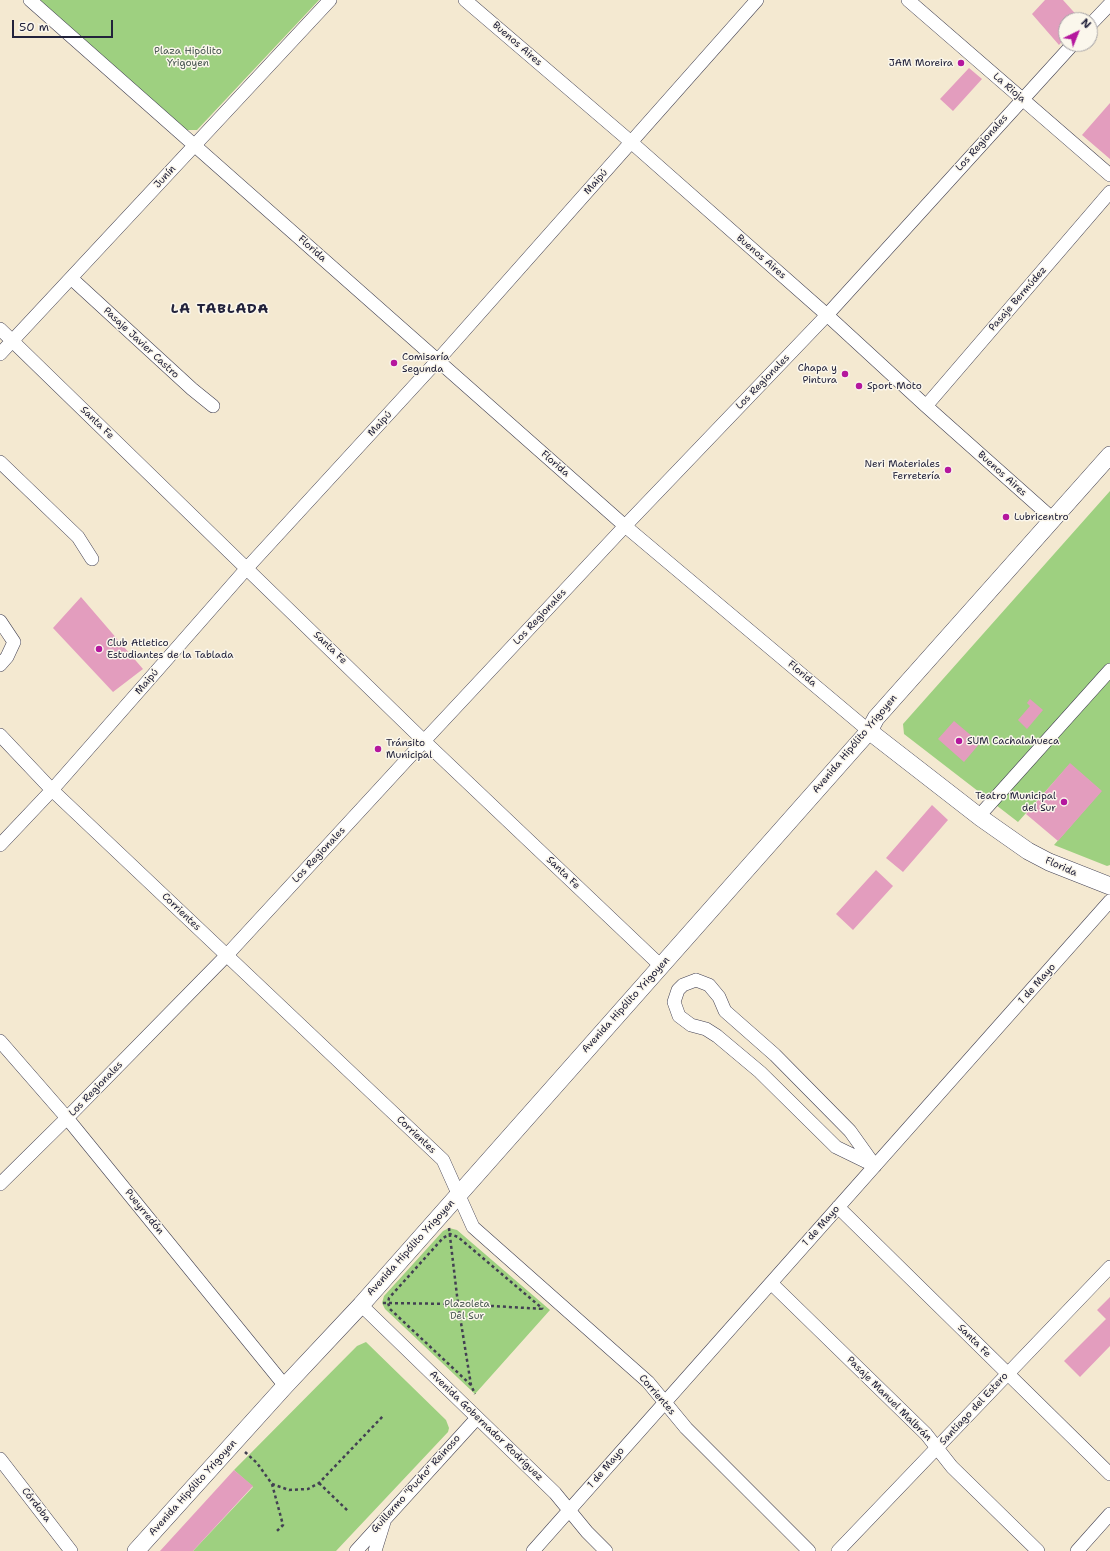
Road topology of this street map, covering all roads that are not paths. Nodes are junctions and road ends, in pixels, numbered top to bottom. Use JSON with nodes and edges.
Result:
{"nodes":[{"id":1,"x":30,"y":0,"type":"edge"},
{"id":2,"x":330,"y":0,"type":"edge"},
{"id":3,"x":465,"y":0,"type":"edge"},
{"id":4,"x":757,"y":0,"type":"edge"},
{"id":5,"x":908,"y":0,"type":"edge"},
{"id":6,"x":1110,"y":4,"type":"edge"},
{"id":7,"x":1098,"y":17,"type":"edge"},
{"id":8,"x":1066,"y":52,"type":"edge"},
{"id":9,"x":1022,"y":99,"type":"junction"},
{"id":10,"x":631,"y":142,"type":"junction"},
{"id":11,"x":194,"y":145,"type":"junction"},
{"id":12,"x":1110,"y":175,"type":"edge"},
{"id":13,"x":1110,"y":192,"type":"edge"},
{"id":14,"x":71,"y":278,"type":"junction"},
{"id":15,"x":827,"y":315,"type":"junction"},
{"id":16,"x":0,"y":329,"type":"edge"},
{"id":17,"x":12,"y":341,"type":"junction"},
{"id":18,"x":0,"y":354,"type":"edge"},
{"id":19,"x":438,"y":360,"type":"junction"},
{"id":20,"x":213,"y":406,"type":"dead end"},
{"id":21,"x":926,"y":406,"type":"junction"},
{"id":22,"x":1110,"y":455,"type":"edge"},
{"id":23,"x":0,"y":462,"type":"edge"},
{"id":24,"x":1053,"y":519,"type":"junction"},
{"id":25,"x":625,"y":526,"type":"junction"},
{"id":26,"x":92,"y":559,"type":"dead end"},
{"id":27,"x":247,"y":568,"type":"junction"},
{"id":28,"x":0,"y":621,"type":"edge"},
{"id":29,"x":0,"y":665,"type":"edge"},
{"id":30,"x":1110,"y":670,"type":"edge"},
{"id":31,"x":869,"y":731,"type":"junction"},
{"id":32,"x":0,"y":735,"type":"edge"},
{"id":33,"x":424,"y":740,"type":"junction"},
{"id":34,"x":52,"y":790,"type":"junction"},
{"id":35,"x":979,"y":816,"type":"junction"},
{"id":36,"x":0,"y":845,"type":"edge"},
{"id":37,"x":1110,"y":886,"type":"edge"},
{"id":38,"x":1110,"y":902,"type":"edge"},
{"id":39,"x":226,"y":956,"type":"junction"},
{"id":40,"x":661,"y":966,"type":"junction"},
{"id":41,"x":0,"y":1041,"type":"edge"},
{"id":42,"x":67,"y":1118,"type":"junction"},
{"id":43,"x":875,"y":1166,"type":"junction"},
{"id":44,"x":0,"y":1184,"type":"edge"},
{"id":45,"x":458,"y":1195,"type":"junction"},
{"id":46,"x":838,"y":1207,"type":"junction"},
{"id":47,"x":1110,"y":1267,"type":"edge"},
{"id":48,"x":771,"y":1283,"type":"junction"},
{"id":49,"x":360,"y":1305,"type":"junction"},
{"id":50,"x":1007,"y":1374,"type":"junction"},
{"id":51,"x":285,"y":1386,"type":"junction"},
{"id":52,"x":664,"y":1402,"type":"junction"},
{"id":53,"x":477,"y":1418,"type":"junction"},
{"id":54,"x":937,"y":1449,"type":"junction"},
{"id":55,"x":0,"y":1459,"type":"edge"},
{"id":56,"x":1110,"y":1474,"type":"edge"},
{"id":57,"x":569,"y":1510,"type":"junction"},
{"id":58,"x":1110,"y":1514,"type":"edge"},
{"id":59,"x":386,"y":1518,"type":"junction"},
{"id":60,"x":72,"y":1551,"type":"edge"},
{"id":61,"x":136,"y":1551,"type":"edge"},
{"id":62,"x":356,"y":1551,"type":"edge"},
{"id":63,"x":375,"y":1551,"type":"edge"},
{"id":64,"x":533,"y":1551,"type":"edge"},
{"id":65,"x":606,"y":1551,"type":"edge"},
{"id":66,"x":809,"y":1551,"type":"edge"},
{"id":67,"x":838,"y":1551,"type":"edge"},
{"id":68,"x":1038,"y":1551,"type":"edge"},
{"id":69,"x":1077,"y":1551,"type":"edge"}],
"edges":[{"from":1,"to":11,"type":"street","name":"Florida"},
{"from":2,"to":11,"type":"street","name":"Junín"},
{"from":3,"to":10,"type":"street","name":"Buenos Aires"},
{"from":4,"to":10,"type":"street","name":"Maipú"},
{"from":5,"to":9,"type":"street","name":"La Rioja"},
{"from":6,"to":7,"type":"street"},
{"from":8,"to":9,"type":"street","name":"Los Regionales"},
{"from":9,"to":12,"type":"street","name":"La Rioja"},
{"from":9,"to":15,"type":"street","name":"Los Regionales"},
{"from":10,"to":15,"type":"street","name":"Buenos Aires"},
{"from":10,"to":19,"type":"street","name":"Maipú"},
{"from":11,"to":14,"type":"street","name":"Junín"},
{"from":11,"to":19,"type":"street","name":"Florida"},
{"from":13,"to":21,"type":"street","name":"Pasaje Bermúdez"},
{"from":14,"to":17,"type":"street","name":"Junín"},
{"from":14,"to":20,"type":"street","name":"Pasaje Javier Castro"},
{"from":15,"to":21,"type":"street","name":"Buenos Aires"},
{"from":15,"to":25,"type":"street","name":"Los Regionales"},
{"from":16,"to":17,"type":"street","name":"Santa Fe"},
{"from":17,"to":18,"type":"street","name":"Junín"},
{"from":17,"to":27,"type":"street","name":"Santa Fe"},
{"from":19,"to":25,"type":"street","name":"Florida"},
{"from":19,"to":27,"type":"street","name":"Maipú"},
{"from":21,"to":24,"type":"street","name":"Buenos Aires"},
{"from":22,"to":24,"type":"main road","name":"Avenida Hipólito Yrigoyen"},
{"from":23,"to":26,"type":"street"},
{"from":24,"to":31,"type":"main road","name":"Avenida Hipólito Yrigoyen"},
{"from":25,"to":31,"type":"street","name":"Florida"},
{"from":25,"to":33,"type":"street","name":"Los Regionales"},
{"from":27,"to":33,"type":"street","name":"Santa Fe"},
{"from":27,"to":34,"type":"street","name":"Maipú"},
{"from":28,"to":29,"type":"street"},
{"from":30,"to":35,"type":"street"},
{"from":31,"to":35,"type":"main road","name":"Florida"},
{"from":31,"to":40,"type":"main road","name":"Avenida Hipólito Yrigoyen"},
{"from":32,"to":34,"type":"street","name":"Corrientes"},
{"from":33,"to":39,"type":"street","name":"Los Regionales"},
{"from":33,"to":40,"type":"street","name":"Santa Fe"},
{"from":34,"to":36,"type":"street","name":"Maipú"},
{"from":34,"to":39,"type":"street","name":"Corrientes"},
{"from":35,"to":37,"type":"main road","name":"Florida"},
{"from":38,"to":43,"type":"street","name":"1 de Mayo"},
{"from":39,"to":42,"type":"street","name":"Los Regionales"},
{"from":39,"to":45,"type":"street","name":"Corrientes"},
{"from":40,"to":45,"type":"main road","name":"Avenida Hipólito Yrigoyen"},
{"from":41,"to":42,"type":"street","name":"Pueyrredón"},
{"from":42,"to":44,"type":"street","name":"Los Regionales"},
{"from":42,"to":51,"type":"street","name":"Pueyrredón"},
{"from":43,"to":43,"type":"street"},
{"from":43,"to":46,"type":"street","name":"1 de Mayo"},
{"from":45,"to":49,"type":"main road","name":"Avenida Hipólito Yrigoyen"},
{"from":45,"to":52,"type":"street","name":"Corrientes"},
{"from":46,"to":48,"type":"street","name":"1 de Mayo"},
{"from":46,"to":50,"type":"street","name":"Santa Fe"},
{"from":47,"to":50,"type":"street","name":"Santiago del Estero"},
{"from":48,"to":52,"type":"street","name":"1 de Mayo"},
{"from":48,"to":54,"type":"street","name":"Pasaje Manuel Malbrán"},
{"from":49,"to":51,"type":"main road","name":"Avenida Hipólito Yrigoyen"},
{"from":49,"to":53,"type":"street","name":"Avenida Gobernador Rodríguez"},
{"from":50,"to":54,"type":"street","name":"Santiago del Estero"},
{"from":50,"to":56,"type":"street","name":"Santa Fe"},
{"from":51,"to":61,"type":"main road","name":"Avenida Hipólito Yrigoyen"},
{"from":52,"to":57,"type":"street","name":"1 de Mayo"},
{"from":52,"to":66,"type":"street","name":"Corrientes"},
{"from":53,"to":57,"type":"street","name":"Avenida Gobernador Rodríguez"},
{"from":53,"to":59,"type":"street","name":"Guillermo \"Pucho\" Reinoso"},
{"from":54,"to":67,"type":"street","name":"Santiago del Estero"},
{"from":54,"to":68,"type":"street","name":"Pasaje Manuel Malbrán"},
{"from":55,"to":60,"type":"street","name":"Córdoba"},
{"from":57,"to":64,"type":"street","name":"1 de Mayo"},
{"from":57,"to":65,"type":"street","name":"Avenida Gobernador Rodríguez"},
{"from":58,"to":69,"type":"street"},
{"from":59,"to":62,"type":"street","name":"Guillermo \"Pucho\" Reinoso"},
{"from":59,"to":63,"type":"street"}]}
